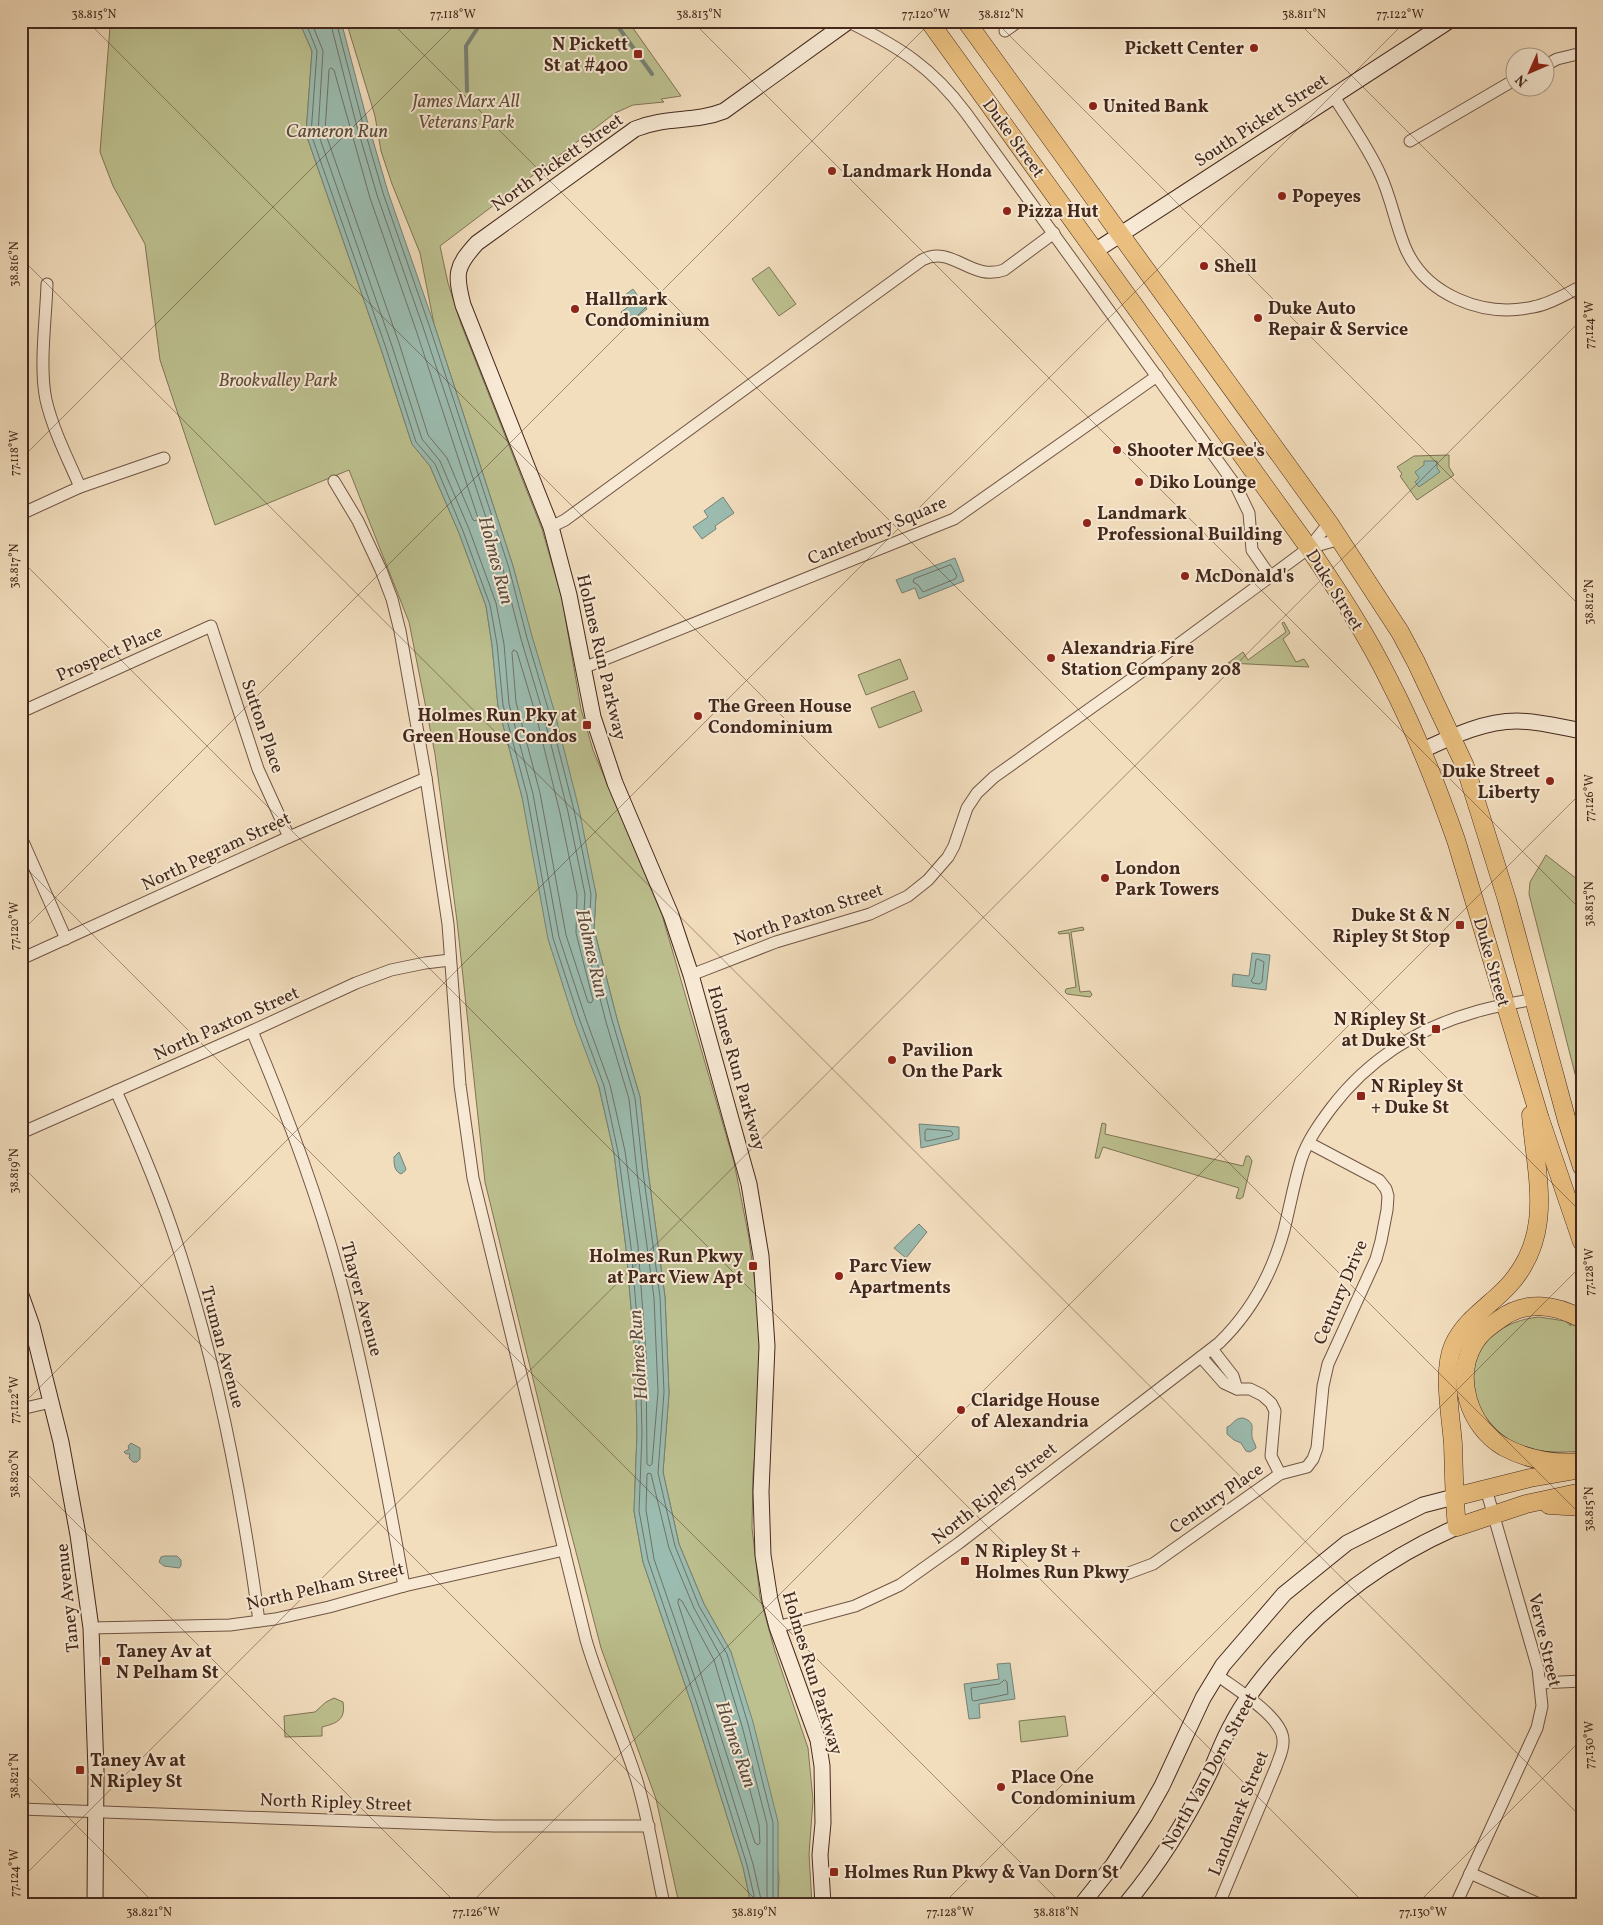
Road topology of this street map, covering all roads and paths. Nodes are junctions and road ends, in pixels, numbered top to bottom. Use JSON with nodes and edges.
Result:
{"nodes":[{"id":1,"x":849,"y":21,"type":"edge"},
{"id":2,"x":929,"y":21,"type":"edge"},
{"id":3,"x":966,"y":21,"type":"edge"},
{"id":4,"x":1019,"y":21,"type":"edge"},
{"id":5,"x":1449,"y":21,"type":"edge"},
{"id":6,"x":1005,"y":31,"type":"dead end"},
{"id":7,"x":1582,"y":52,"type":"edge"},
{"id":8,"x":1556,"y":60,"type":"edge"},
{"id":9,"x":1506,"y":85,"type":"edge"},
{"id":10,"x":1334,"y":95,"type":"junction"},
{"id":11,"x":1410,"y":141,"type":"dead end"},
{"id":12,"x":1054,"y":233,"type":"junction"},
{"id":13,"x":1121,"y":234,"type":"junction"},
{"id":14,"x":1095,"y":251,"type":"junction"},
{"id":15,"x":458,"y":272,"type":"joint"},
{"id":16,"x":47,"y":284,"type":"dead end"},
{"id":17,"x":1582,"y":286,"type":"edge"},
{"id":18,"x":1157,"y":376,"type":"junction"},
{"id":19,"x":164,"y":458,"type":"dead end"},
{"id":20,"x":334,"y":481,"type":"dead end"},
{"id":21,"x":80,"y":487,"type":"junction"},
{"id":22,"x":21,"y":514,"type":"edge"},
{"id":23,"x":1329,"y":523,"type":"junction"},
{"id":24,"x":551,"y":528,"type":"junction"},
{"id":25,"x":1340,"y":539,"type":"junction"},
{"id":26,"x":1309,"y":548,"type":"junction"},
{"id":27,"x":1270,"y":576,"type":"junction"},
{"id":28,"x":211,"y":626,"type":"joint"},
{"id":29,"x":583,"y":668,"type":"junction"},
{"id":30,"x":21,"y":712,"type":"edge"},
{"id":31,"x":1582,"y":731,"type":"edge"},
{"id":32,"x":1452,"y":737,"type":"junction"},
{"id":33,"x":1421,"y":751,"type":"junction"},
{"id":34,"x":426,"y":778,"type":"junction"},
{"id":35,"x":21,"y":837,"type":"edge"},
{"id":36,"x":289,"y":837,"type":"junction"},
{"id":37,"x":66,"y":939,"type":"junction"},
{"id":38,"x":21,"y":958,"type":"edge"},
{"id":39,"x":450,"y":960,"type":"junction"},
{"id":40,"x":691,"y":975,"type":"junction"},
{"id":41,"x":1534,"y":999,"type":"junction"},
{"id":42,"x":1504,"y":1006,"type":"junction"},
{"id":43,"x":252,"y":1031,"type":"junction"},
{"id":44,"x":1527,"y":1077,"type":"junction"},
{"id":45,"x":116,"y":1091,"type":"junction"},
{"id":46,"x":21,"y":1133,"type":"edge"},
{"id":47,"x":1309,"y":1143,"type":"junction"},
{"id":48,"x":1582,"y":1167,"type":"edge"},
{"id":49,"x":1582,"y":1242,"type":"edge"},
{"id":50,"x":21,"y":1295,"type":"edge"},
{"id":51,"x":1582,"y":1318,"type":"edge"},
{"id":52,"x":1212,"y":1349,"type":"junction"},
{"id":53,"x":1201,"y":1357,"type":"junction"},
{"id":54,"x":1237,"y":1389,"type":"junction"},
{"id":55,"x":51,"y":1402,"type":"junction"},
{"id":56,"x":21,"y":1409,"type":"edge"},
{"id":57,"x":1582,"y":1462,"type":"edge"},
{"id":58,"x":1582,"y":1468,"type":"edge"},
{"id":59,"x":1280,"y":1474,"type":"junction"},
{"id":60,"x":1486,"y":1489,"type":"junction"},
{"id":61,"x":1582,"y":1492,"type":"edge"},
{"id":62,"x":1454,"y":1497,"type":"junction"},
{"id":63,"x":1526,"y":1504,"type":"junction"},
{"id":64,"x":1582,"y":1507,"type":"edge"},
{"id":65,"x":1493,"y":1515,"type":"junction"},
{"id":66,"x":1457,"y":1527,"type":"junction"},
{"id":67,"x":564,"y":1550,"type":"junction"},
{"id":68,"x":1126,"y":1574,"type":"dead end"},
{"id":69,"x":404,"y":1586,"type":"junction"},
{"id":70,"x":259,"y":1621,"type":"junction"},
{"id":71,"x":777,"y":1627,"type":"junction"},
{"id":72,"x":91,"y":1628,"type":"junction"},
{"id":73,"x":1217,"y":1675,"type":"junction"},
{"id":74,"x":1582,"y":1681,"type":"edge"},
{"id":75,"x":1540,"y":1683,"type":"junction"},
{"id":76,"x":1247,"y":1698,"type":"junction"},
{"id":77,"x":21,"y":1809,"type":"edge"},
{"id":78,"x":96,"y":1810,"type":"junction"},
{"id":79,"x":649,"y":1826,"type":"junction"},
{"id":80,"x":1470,"y":1873,"type":"junction"},
{"id":81,"x":95,"y":1904,"type":"edge"},
{"id":82,"x":664,"y":1904,"type":"edge"},
{"id":83,"x":823,"y":1904,"type":"edge"},
{"id":84,"x":1082,"y":1904,"type":"edge"},
{"id":85,"x":1126,"y":1904,"type":"edge"},
{"id":86,"x":1219,"y":1904,"type":"edge"},
{"id":87,"x":1456,"y":1904,"type":"edge"},
{"id":88,"x":1539,"y":1904,"type":"edge"}],
"edges":[{"from":1,"to":12,"type":"street","name":"Duke Street"},
{"from":1,"to":15,"type":"street","name":"North Pickett Street"},
{"from":2,"to":14,"type":"main road","name":"Duke Street"},
{"from":3,"to":13,"type":"main road","name":"Duke Street"},
{"from":4,"to":6,"type":"street"},
{"from":5,"to":10,"type":"street","name":"South Pickett Street"},
{"from":7,"to":8,"type":"street"},
{"from":9,"to":11,"type":"street"},
{"from":10,"to":13,"type":"street","name":"South Pickett Street"},
{"from":10,"to":17,"type":"street"},
{"from":12,"to":18,"type":"street","name":"Duke Street"},
{"from":12,"to":24,"type":"street"},
{"from":13,"to":14,"type":"street","name":"South Pickett Street"},
{"from":13,"to":23,"type":"main road","name":"Duke Street"},
{"from":14,"to":26,"type":"main road","name":"Duke Street"},
{"from":15,"to":24,"type":"street","name":"Holmes Run Parkway"},
{"from":16,"to":21,"type":"street"},
{"from":18,"to":27,"type":"street","name":"Duke Street"},
{"from":18,"to":29,"type":"street","name":"Canterbury Square"},
{"from":19,"to":21,"type":"street"},
{"from":20,"to":34,"type":"street"},
{"from":21,"to":22,"type":"street"},
{"from":23,"to":25,"type":"main road","name":"Duke Street"},
{"from":23,"to":26,"type":"street","name":"North Paxton Street"},
{"from":24,"to":29,"type":"street","name":"Holmes Run Parkway"},
{"from":25,"to":26,"type":"street","name":"North Paxton Street"},
{"from":25,"to":32,"type":"main road","name":"Duke Street"},
{"from":26,"to":27,"type":"street","name":"North Paxton Street"},
{"from":26,"to":33,"type":"main road","name":"Duke Street"},
{"from":27,"to":40,"type":"street","name":"North Paxton Street"},
{"from":28,"to":30,"type":"street","name":"Prospect Place"},
{"from":28,"to":36,"type":"street","name":"Sutton Place"},
{"from":29,"to":40,"type":"street","name":"Holmes Run Parkway"},
{"from":31,"to":32,"type":"street"},
{"from":32,"to":33,"type":"street"},
{"from":32,"to":41,"type":"main road","name":"Duke Street"},
{"from":33,"to":42,"type":"main road","name":"Duke Street"},
{"from":34,"to":36,"type":"street","name":"North Pegram Street"},
{"from":34,"to":39,"type":"street"},
{"from":35,"to":37,"type":"street"},
{"from":36,"to":37,"type":"street","name":"North Pegram Street"},
{"from":37,"to":38,"type":"street","name":"North Pegram Street"},
{"from":39,"to":43,"type":"street","name":"North Paxton Street"},
{"from":39,"to":67,"type":"street"},
{"from":40,"to":71,"type":"street","name":"Holmes Run Parkway"},
{"from":41,"to":42,"type":"street","name":"North Ripley Street"},
{"from":41,"to":48,"type":"main road","name":"Duke Street"},
{"from":42,"to":44,"type":"main road","name":"Duke Street"},
{"from":42,"to":47,"type":"street","name":"North Ripley Street"},
{"from":43,"to":45,"type":"street","name":"North Paxton Street"},
{"from":43,"to":69,"type":"street","name":"Thayer Avenue"},
{"from":44,"to":49,"type":"main road","name":"Duke Street"},
{"from":44,"to":62,"type":"main road"},
{"from":45,"to":46,"type":"street","name":"North Paxton Street"},
{"from":45,"to":70,"type":"street","name":"Truman Avenue"},
{"from":47,"to":52,"type":"street","name":"North Ripley Street"},
{"from":47,"to":59,"type":"street","name":"Century Drive"},
{"from":50,"to":55,"type":"street","name":"Taney Avenue"},
{"from":51,"to":57,"type":"main road"},
{"from":52,"to":53,"type":"street","name":"North Ripley Street"},
{"from":52,"to":54,"type":"street"},
{"from":53,"to":54,"type":"street","name":"Century Place"},
{"from":53,"to":71,"type":"street","name":"North Ripley Street"},
{"from":54,"to":59,"type":"street","name":"Century Place"},
{"from":55,"to":56,"type":"street"},
{"from":55,"to":72,"type":"street","name":"Taney Avenue"},
{"from":58,"to":60,"type":"main road","name":"North Van Dorn Street"},
{"from":59,"to":68,"type":"street","name":"Century Place"},
{"from":60,"to":62,"type":"main road","name":"North Van Dorn Street"},
{"from":60,"to":65,"type":"street","name":"Verve Street"},
{"from":61,"to":63,"type":"main road","name":"North Van Dorn Street"},
{"from":62,"to":66,"type":"main road"},
{"from":62,"to":73,"type":"street","name":"North Van Dorn Street"},
{"from":63,"to":64,"type":"main road"},
{"from":63,"to":65,"type":"main road","name":"North Van Dorn Street"},
{"from":65,"to":66,"type":"main road","name":"North Van Dorn Street"},
{"from":65,"to":75,"type":"street","name":"Verve Street"},
{"from":66,"to":76,"type":"street","name":"North Van Dorn Street"},
{"from":67,"to":69,"type":"street","name":"North Pelham Street"},
{"from":67,"to":79,"type":"street"},
{"from":69,"to":70,"type":"street","name":"North Pelham Street"},
{"from":70,"to":72,"type":"street","name":"North Pelham Street"},
{"from":71,"to":83,"type":"street","name":"Holmes Run Parkway"},
{"from":72,"to":78,"type":"street","name":"Taney Avenue"},
{"from":73,"to":76,"type":"street","name":"Landmark Street"},
{"from":73,"to":84,"type":"street","name":"North Van Dorn Street"},
{"from":74,"to":75,"type":"street"},
{"from":75,"to":80,"type":"street","name":"Verve Street"},
{"from":76,"to":85,"type":"street","name":"North Van Dorn Street"},
{"from":76,"to":86,"type":"street","name":"Landmark Street"},
{"from":77,"to":78,"type":"street","name":"North Ripley Street"},
{"from":78,"to":79,"type":"street","name":"North Ripley Street"},
{"from":78,"to":81,"type":"street","name":"Taney Avenue"},
{"from":79,"to":82,"type":"street"},
{"from":80,"to":87,"type":"street","name":"Verve Street"},
{"from":80,"to":88,"type":"street"}]}
